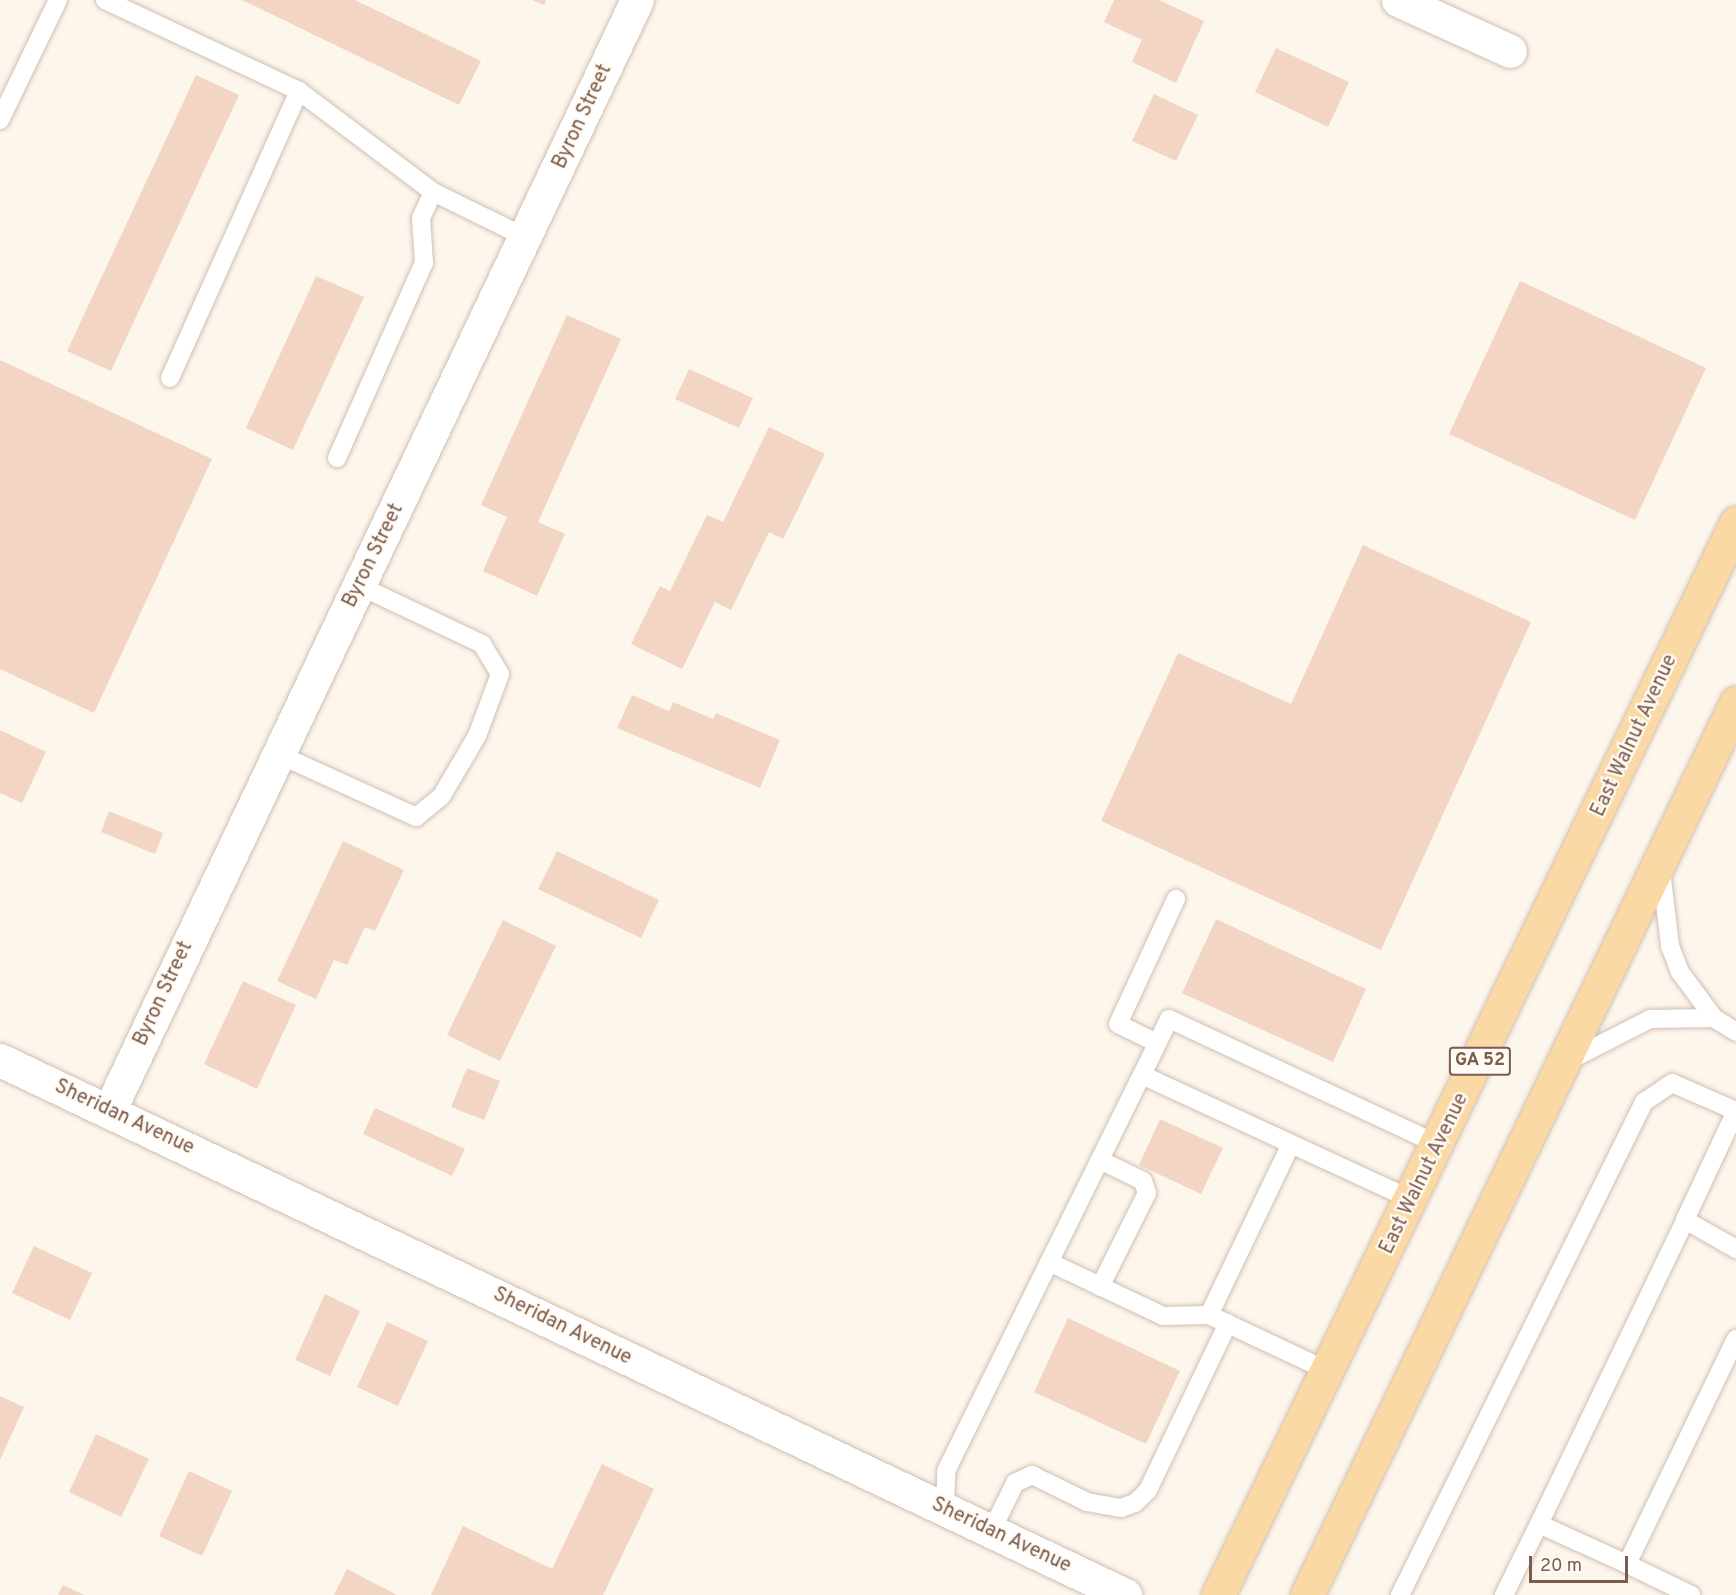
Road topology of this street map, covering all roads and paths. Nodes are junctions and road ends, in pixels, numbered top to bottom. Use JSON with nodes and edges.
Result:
{"nodes":[{"id":1,"x":58,"y":0,"type":"edge"},
{"id":2,"x":105,"y":0,"type":"edge"},
{"id":3,"x":637,"y":0,"type":"edge"},
{"id":4,"x":1398,"y":0,"type":"edge"},
{"id":5,"x":1510,"y":51,"type":"dead end"},
{"id":6,"x":299,"y":91,"type":"junction"},
{"id":7,"x":0,"y":120,"type":"edge"},
{"id":8,"x":433,"y":192,"type":"junction"},
{"id":9,"x":527,"y":238,"type":"junction"},
{"id":10,"x":170,"y":378,"type":"dead end"},
{"id":11,"x":337,"y":458,"type":"dead end"},
{"id":12,"x":1736,"y":524,"type":"edge"},
{"id":13,"x":360,"y":586,"type":"junction"},
{"id":14,"x":1736,"y":704,"type":"edge"},
{"id":15,"x":278,"y":754,"type":"junction"},
{"id":16,"x":1660,"y":865,"type":"junction"},
{"id":17,"x":1176,"y":899,"type":"dead end"},
{"id":18,"x":1714,"y":1018,"type":"junction"},
{"id":19,"x":1736,"y":1032,"type":"edge"},
{"id":20,"x":1157,"y":1043,"type":"junction"},
{"id":21,"x":0,"y":1060,"type":"edge"},
{"id":22,"x":1566,"y":1062,"type":"junction"},
{"id":23,"x":1142,"y":1075,"type":"junction"},
{"id":24,"x":109,"y":1111,"type":"junction"},
{"id":25,"x":1736,"y":1111,"type":"edge"},
{"id":26,"x":1730,"y":1141,"type":"edge"},
{"id":27,"x":1291,"y":1144,"type":"junction"},
{"id":28,"x":1439,"y":1145,"type":"junction"},
{"id":29,"x":1100,"y":1160,"type":"junction"},
{"id":30,"x":1412,"y":1200,"type":"junction"},
{"id":31,"x":1685,"y":1220,"type":"junction"},
{"id":32,"x":1736,"y":1249,"type":"edge"},
{"id":33,"x":1049,"y":1262,"type":"junction"},
{"id":34,"x":1101,"y":1287,"type":"junction"},
{"id":35,"x":1209,"y":1315,"type":"junction"},
{"id":36,"x":1228,"y":1323,"type":"junction"},
{"id":37,"x":1736,"y":1339,"type":"edge"},
{"id":38,"x":1328,"y":1371,"type":"junction"},
{"id":39,"x":945,"y":1509,"type":"junction"},
{"id":40,"x":1539,"y":1524,"type":"junction"},
{"id":41,"x":991,"y":1532,"type":"junction"},
{"id":42,"x":1627,"y":1564,"type":"junction"},
{"id":43,"x":1125,"y":1595,"type":"edge"},
{"id":44,"x":1218,"y":1595,"type":"edge"},
{"id":45,"x":1306,"y":1595,"type":"edge"},
{"id":46,"x":1400,"y":1595,"type":"edge"},
{"id":47,"x":1504,"y":1595,"type":"edge"},
{"id":48,"x":1691,"y":1595,"type":"edge"}],
"edges":[{"from":1,"to":7,"type":"lane"},
{"from":2,"to":6,"type":"lane"},
{"from":3,"to":9,"type":"street","name":"Byron Street"},
{"from":4,"to":5,"type":"street"},
{"from":6,"to":8,"type":"lane"},
{"from":6,"to":10,"type":"lane"},
{"from":8,"to":9,"type":"lane"},
{"from":8,"to":11,"type":"lane"},
{"from":9,"to":13,"type":"street","name":"Byron Street"},
{"from":12,"to":28,"type":"main road","name":"East Walnut Avenue","number":"GA 52"},
{"from":13,"to":15,"type":"street","name":"Byron Street"},
{"from":13,"to":15,"type":"lane"},
{"from":14,"to":16,"type":"main road"},
{"from":15,"to":24,"type":"street","name":"Byron Street"},
{"from":16,"to":18,"type":"lane"},
{"from":16,"to":22,"type":"main road"},
{"from":17,"to":20,"type":"lane"},
{"from":18,"to":19,"type":"lane"},
{"from":18,"to":22,"type":"lane"},
{"from":20,"to":23,"type":"lane"},
{"from":20,"to":28,"type":"lane"},
{"from":21,"to":24,"type":"street","name":"Sheridan Avenue"},
{"from":22,"to":45,"type":"main road"},
{"from":23,"to":27,"type":"lane"},
{"from":23,"to":29,"type":"lane"},
{"from":24,"to":39,"type":"street","name":"Sheridan Avenue"},
{"from":25,"to":26,"type":"lane"},
{"from":25,"to":46,"type":"lane"},
{"from":26,"to":31,"type":"lane"},
{"from":27,"to":30,"type":"lane"},
{"from":27,"to":35,"type":"lane"},
{"from":28,"to":30,"type":"main road","name":"East Walnut Avenue","number":"GA 52"},
{"from":29,"to":33,"type":"lane"},
{"from":29,"to":34,"type":"lane"},
{"from":30,"to":38,"type":"main road","name":"East Walnut Avenue","number":"GA 52"},
{"from":31,"to":32,"type":"lane"},
{"from":31,"to":40,"type":"lane"},
{"from":33,"to":34,"type":"lane"},
{"from":33,"to":39,"type":"lane"},
{"from":34,"to":35,"type":"lane"},
{"from":35,"to":36,"type":"lane"},
{"from":36,"to":38,"type":"lane"},
{"from":36,"to":41,"type":"lane"},
{"from":37,"to":42,"type":"lane"},
{"from":38,"to":44,"type":"main road","name":"East Walnut Avenue","number":"GA 52"},
{"from":39,"to":41,"type":"street","name":"Sheridan Avenue"},
{"from":40,"to":42,"type":"lane"},
{"from":40,"to":47,"type":"lane"},
{"from":41,"to":43,"type":"street","name":"Sheridan Avenue"},
{"from":42,"to":48,"type":"lane"}]}
